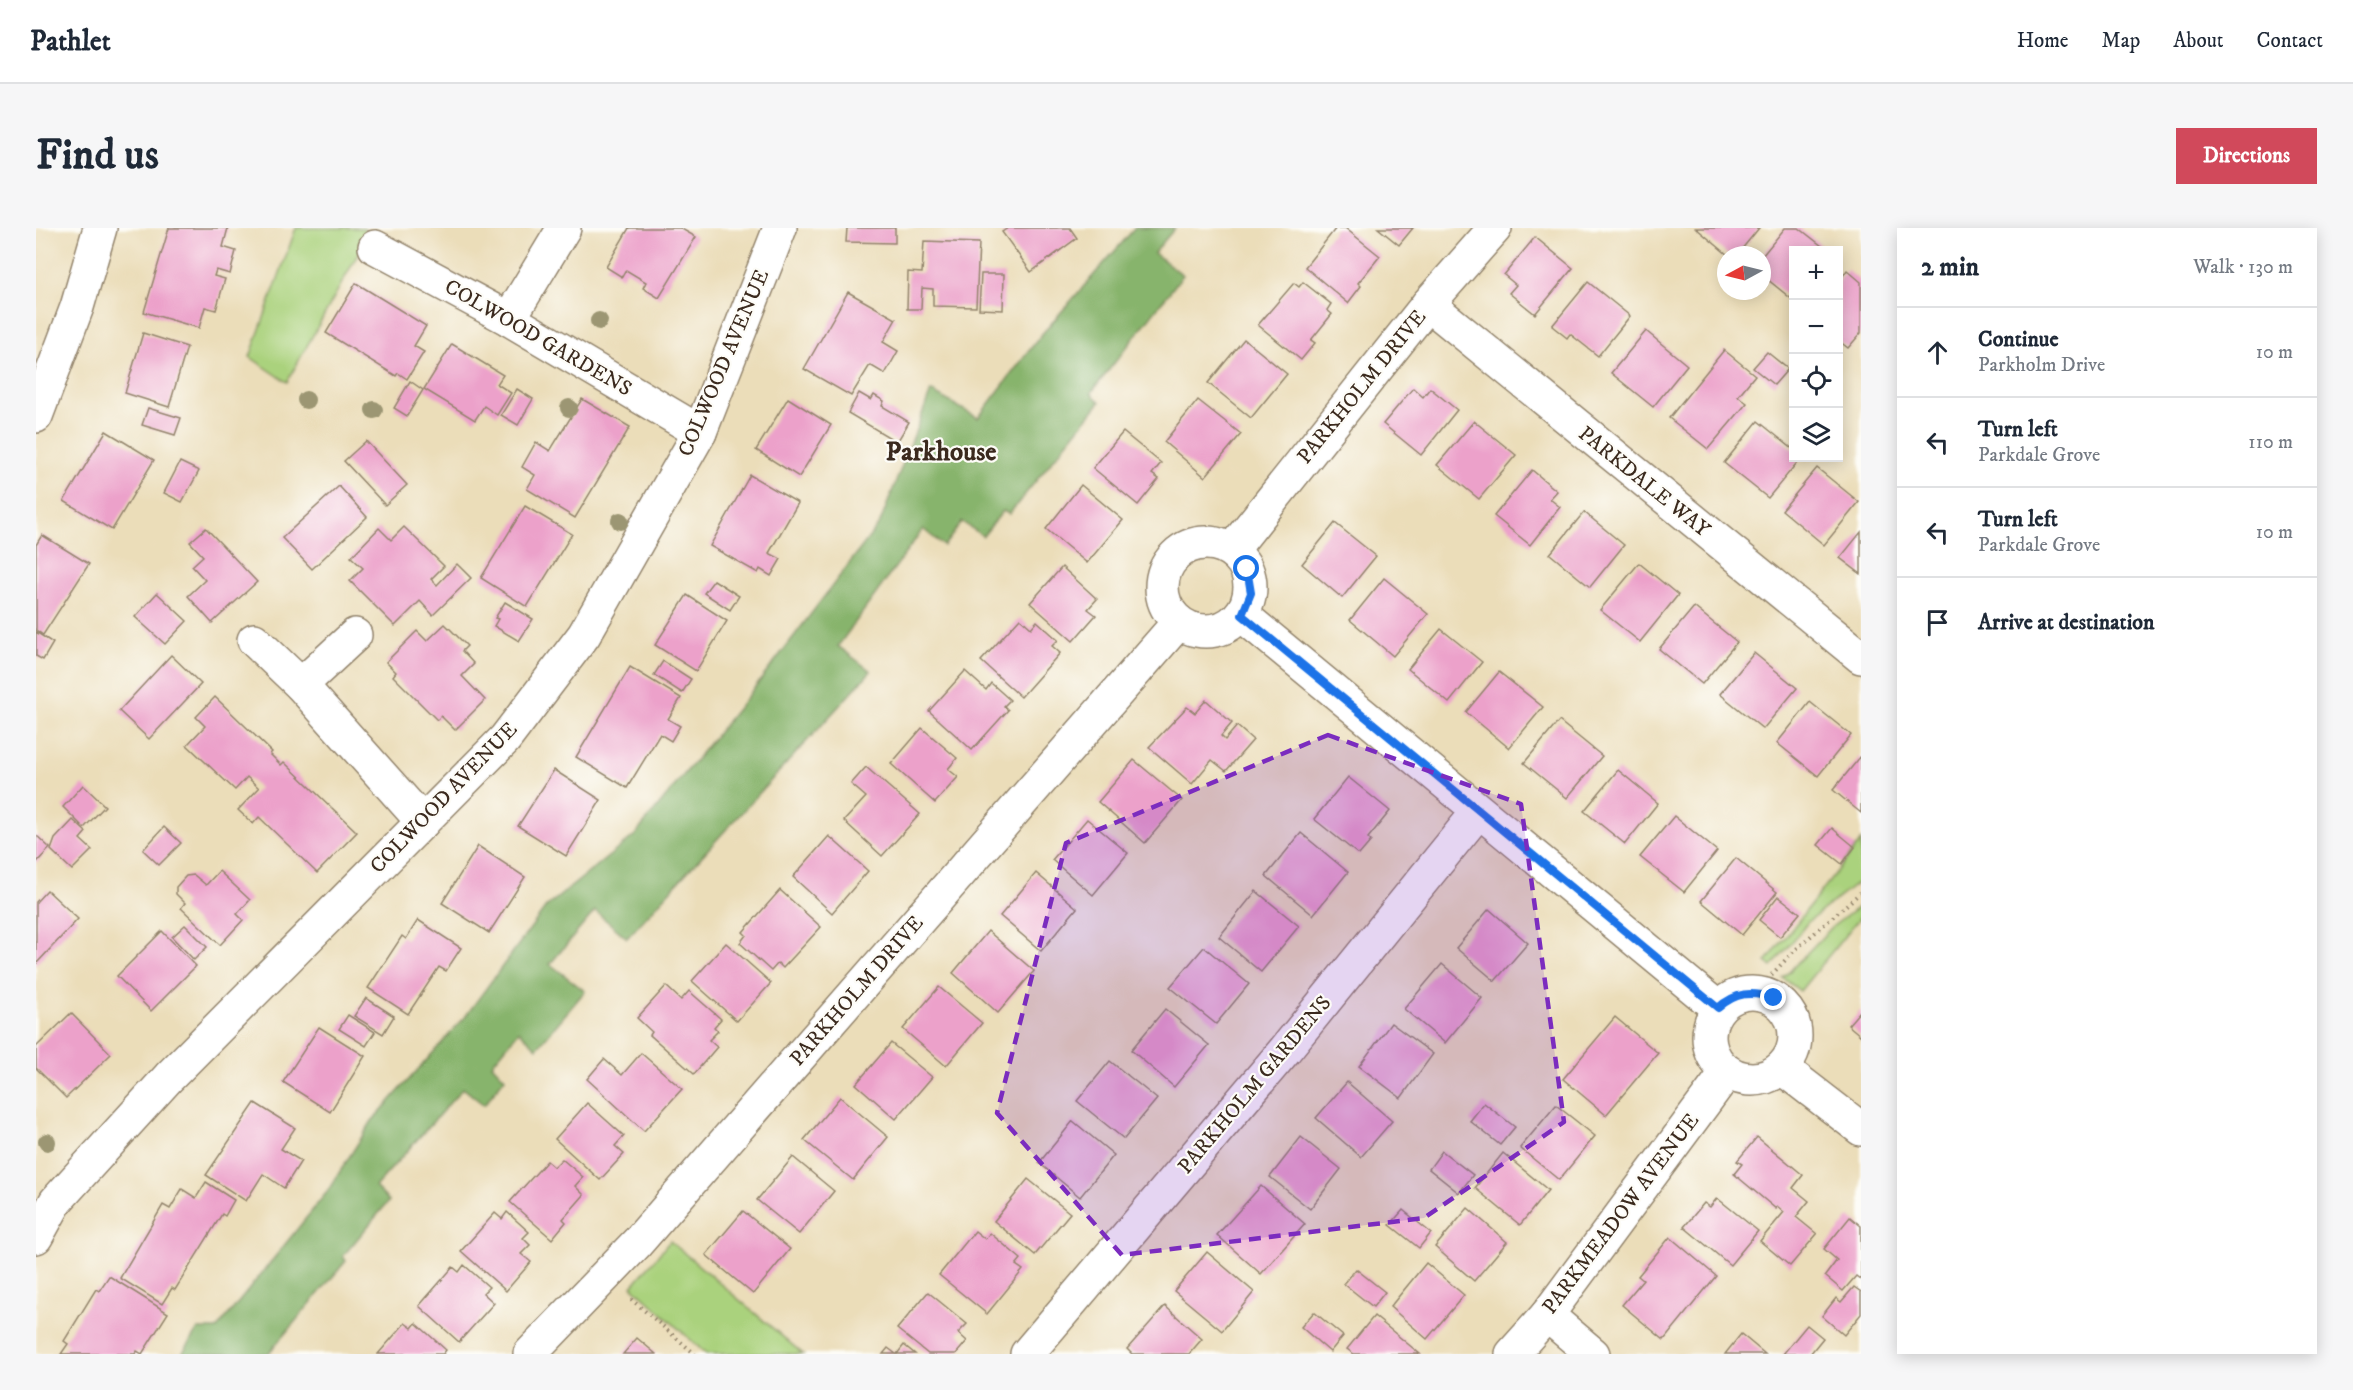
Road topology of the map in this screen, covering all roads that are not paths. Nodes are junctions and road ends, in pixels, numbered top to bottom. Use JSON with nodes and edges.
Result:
{"nodes":[{"id":1,"x":100,"y":228,"type":"edge"},
{"id":2,"x":564,"y":228,"type":"edge"},
{"id":3,"x":780,"y":228,"type":"edge"},
{"id":4,"x":1495,"y":228,"type":"edge"},
{"id":5,"x":375,"y":247,"type":"dead end"},
{"id":6,"x":1428,"y":304,"type":"junction"},
{"id":7,"x":509,"y":319,"type":"junction"},
{"id":8,"x":36,"y":416,"type":"edge"},
{"id":9,"x":700,"y":432,"type":"junction"},
{"id":10,"x":1232,"y":550,"type":"junction"},
{"id":11,"x":1242,"y":615,"type":"junction"},
{"id":12,"x":1178,"y":623,"type":"junction"},
{"id":13,"x":355,"y":635,"type":"dead end"},
{"id":14,"x":254,"y":640,"type":"dead end"},
{"id":15,"x":1861,"y":657,"type":"edge"},
{"id":16,"x":301,"y":685,"type":"junction"},
{"id":17,"x":1478,"y":812,"type":"junction"},
{"id":18,"x":423,"y":822,"type":"junction"},
{"id":19,"x":1718,"y":1008,"type":"junction"},
{"id":20,"x":1782,"y":1068,"type":"junction"},
{"id":21,"x":1727,"y":1072,"type":"junction"},
{"id":22,"x":1861,"y":1129,"type":"edge"},
{"id":23,"x":46,"y":1193,"type":"edge"},
{"id":24,"x":36,"y":1237,"type":"edge"},
{"id":25,"x":1547,"y":1315,"type":"junction"},
{"id":26,"x":530,"y":1354,"type":"edge"},
{"id":27,"x":1027,"y":1354,"type":"edge"},
{"id":28,"x":1512,"y":1354,"type":"edge"},
{"id":29,"x":1593,"y":1354,"type":"edge"}],
"edges":[{"from":1,"to":8,"type":"street"},
{"from":2,"to":7,"type":"street"},
{"from":3,"to":9,"type":"street","name":"COLWOOD AVENUE"},
{"from":4,"to":6,"type":"street","name":"PARKHOLM DRIVE"},
{"from":5,"to":7,"type":"street","name":"COLWOOD GARDENS"},
{"from":6,"to":10,"type":"street","name":"PARKHOLM DRIVE"},
{"from":6,"to":15,"type":"street","name":"PARKDALE WAY"},
{"from":7,"to":9,"type":"street","name":"COLWOOD GARDENS"},
{"from":9,"to":18,"type":"street","name":"COLWOOD AVENUE"},
{"from":10,"to":11,"type":"street"},
{"from":10,"to":12,"type":"street"},
{"from":11,"to":12,"type":"street"},
{"from":11,"to":17,"type":"street"},
{"from":12,"to":26,"type":"street","name":"PARKHOLM DRIVE"},
{"from":13,"to":16,"type":"street"},
{"from":14,"to":16,"type":"street"},
{"from":16,"to":18,"type":"street"},
{"from":17,"to":19,"type":"street"},
{"from":17,"to":27,"type":"street","name":"PARKHOLM GARDENS"},
{"from":18,"to":23,"type":"street","name":"COLWOOD AVENUE"},
{"from":19,"to":20,"type":"street"},
{"from":19,"to":21,"type":"street"},
{"from":20,"to":21,"type":"street"},
{"from":20,"to":22,"type":"street"},
{"from":21,"to":25,"type":"street","name":"PARKMEADOW AVENUE"},
{"from":23,"to":24,"type":"street","name":"COLWOOD AVENUE"},
{"from":25,"to":28,"type":"street","name":"PARKMEADOW AVENUE"},
{"from":25,"to":29,"type":"street"}]}
